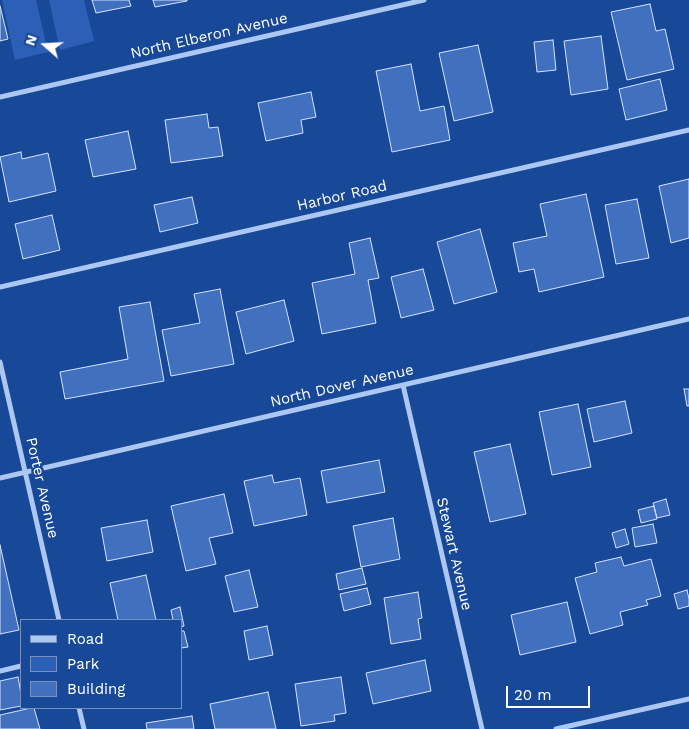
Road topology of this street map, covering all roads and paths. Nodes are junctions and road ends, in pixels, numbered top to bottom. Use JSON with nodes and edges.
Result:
{"nodes":[{"id":1,"x":424,"y":0,"type":"edge"},
{"id":2,"x":0,"y":97,"type":"edge"},
{"id":3,"x":689,"y":130,"type":"edge"},
{"id":4,"x":0,"y":287,"type":"edge"},
{"id":5,"x":689,"y":319,"type":"edge"},
{"id":6,"x":0,"y":362,"type":"edge"},
{"id":7,"x":403,"y":385,"type":"junction"},
{"id":8,"x":25,"y":473,"type":"junction"},
{"id":9,"x":0,"y":478,"type":"edge"},
{"id":10,"x":59,"y":619,"type":"edge"},
{"id":11,"x":20,"y":666,"type":"edge"},
{"id":12,"x":0,"y":671,"type":"edge"},
{"id":13,"x":689,"y":699,"type":"edge"},
{"id":14,"x":80,"y":709,"type":"edge"},
{"id":15,"x":84,"y":729,"type":"edge"},
{"id":16,"x":482,"y":729,"type":"edge"},
{"id":17,"x":556,"y":729,"type":"edge"}],
"edges":[{"from":1,"to":2,"type":"street","name":"North Elberon Avenue"},
{"from":3,"to":4,"type":"street","name":"Harbor Road"},
{"from":5,"to":7,"type":"street","name":"North Dover Avenue"},
{"from":6,"to":8,"type":"street","name":"Porter Avenue"},
{"from":7,"to":8,"type":"street","name":"North Dover Avenue"},
{"from":7,"to":16,"type":"street","name":"Stewart Avenue"},
{"from":8,"to":9,"type":"street","name":"North Dover Avenue"},
{"from":8,"to":10,"type":"street","name":"Porter Avenue"},
{"from":11,"to":12,"type":"street"},
{"from":13,"to":17,"type":"street"},
{"from":14,"to":15,"type":"street"}]}
